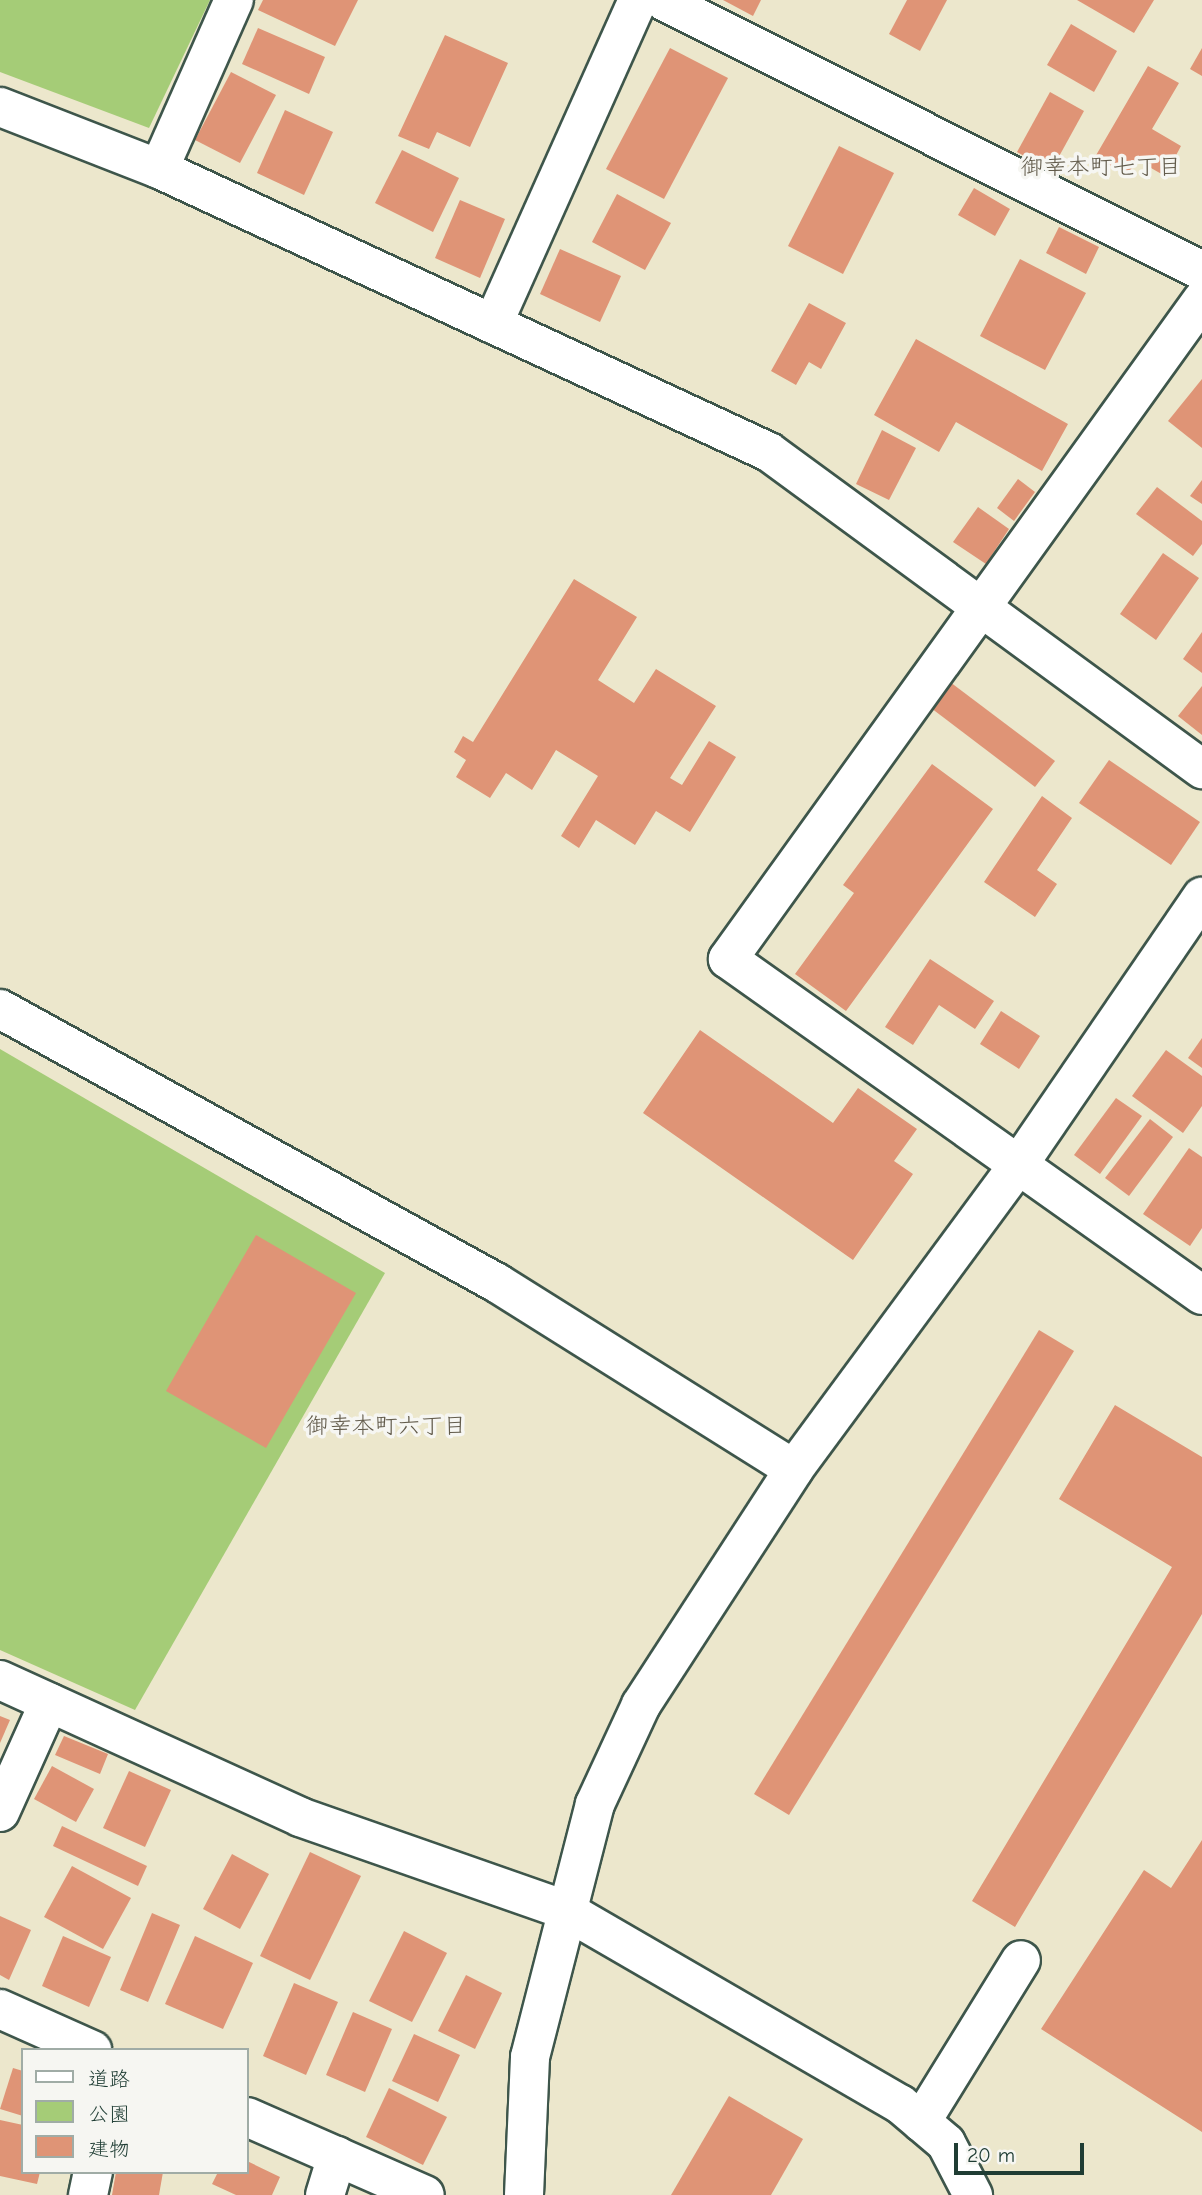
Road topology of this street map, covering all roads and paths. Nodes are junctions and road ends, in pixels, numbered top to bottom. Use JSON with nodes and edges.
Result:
{"nodes":[{"id":1,"x":234,"y":0,"type":"edge"},
{"id":2,"x":638,"y":0,"type":"edge"},
{"id":3,"x":662,"y":0,"type":"edge"},
{"id":4,"x":0,"y":107,"type":"edge"},
{"id":5,"x":159,"y":169,"type":"junction"},
{"id":6,"x":1202,"y":271,"type":"edge"},
{"id":7,"x":1202,"y":300,"type":"edge"},
{"id":8,"x":493,"y":324,"type":"junction"},
{"id":9,"x":985,"y":610,"type":"junction"},
{"id":10,"x":1202,"y":769,"type":"edge"},
{"id":11,"x":1202,"y":897,"type":"edge"},
{"id":12,"x":0,"y":1009,"type":"edge"},
{"id":13,"x":1019,"y":1164,"type":"junction"},
{"id":14,"x":1202,"y":1295,"type":"edge"},
{"id":15,"x":794,"y":1469,"type":"junction"},
{"id":16,"x":0,"y":1680,"type":"edge"},
{"id":17,"x":49,"y":1703,"type":"junction"},
{"id":18,"x":0,"y":1812,"type":"edge"},
{"id":19,"x":565,"y":1910,"type":"junction"},
{"id":20,"x":1021,"y":1960,"type":"dead end"},
{"id":21,"x":0,"y":2009,"type":"edge"},
{"id":22,"x":88,"y":2048,"type":"edge"},
{"id":23,"x":248,"y":2117,"type":"edge"},
{"id":24,"x":921,"y":2122,"type":"junction"},
{"id":25,"x":337,"y":2156,"type":"junction"},
{"id":26,"x":93,"y":2174,"type":"edge"},
{"id":27,"x":88,"y":2195,"type":"edge"},
{"id":28,"x":326,"y":2195,"type":"edge"},
{"id":29,"x":425,"y":2195,"type":"edge"},
{"id":30,"x":524,"y":2195,"type":"edge"},
{"id":31,"x":973,"y":2195,"type":"edge"}],
"edges":[{"from":1,"to":5,"type":"street"},
{"from":2,"to":8,"type":"street"},
{"from":3,"to":6,"type":"street"},
{"from":4,"to":5,"type":"street"},
{"from":5,"to":8,"type":"street"},
{"from":7,"to":9,"type":"street"},
{"from":8,"to":9,"type":"street"},
{"from":9,"to":10,"type":"street"},
{"from":9,"to":13,"type":"street"},
{"from":11,"to":13,"type":"street"},
{"from":12,"to":15,"type":"street"},
{"from":13,"to":14,"type":"street"},
{"from":13,"to":15,"type":"street"},
{"from":15,"to":19,"type":"street"},
{"from":16,"to":17,"type":"street"},
{"from":17,"to":18,"type":"street"},
{"from":17,"to":19,"type":"street"},
{"from":19,"to":24,"type":"street"},
{"from":19,"to":30,"type":"street"},
{"from":20,"to":24,"type":"street"},
{"from":21,"to":22,"type":"street"},
{"from":23,"to":25,"type":"street"},
{"from":24,"to":31,"type":"street"},
{"from":25,"to":28,"type":"street"},
{"from":25,"to":29,"type":"street"},
{"from":26,"to":27,"type":"street"}]}
